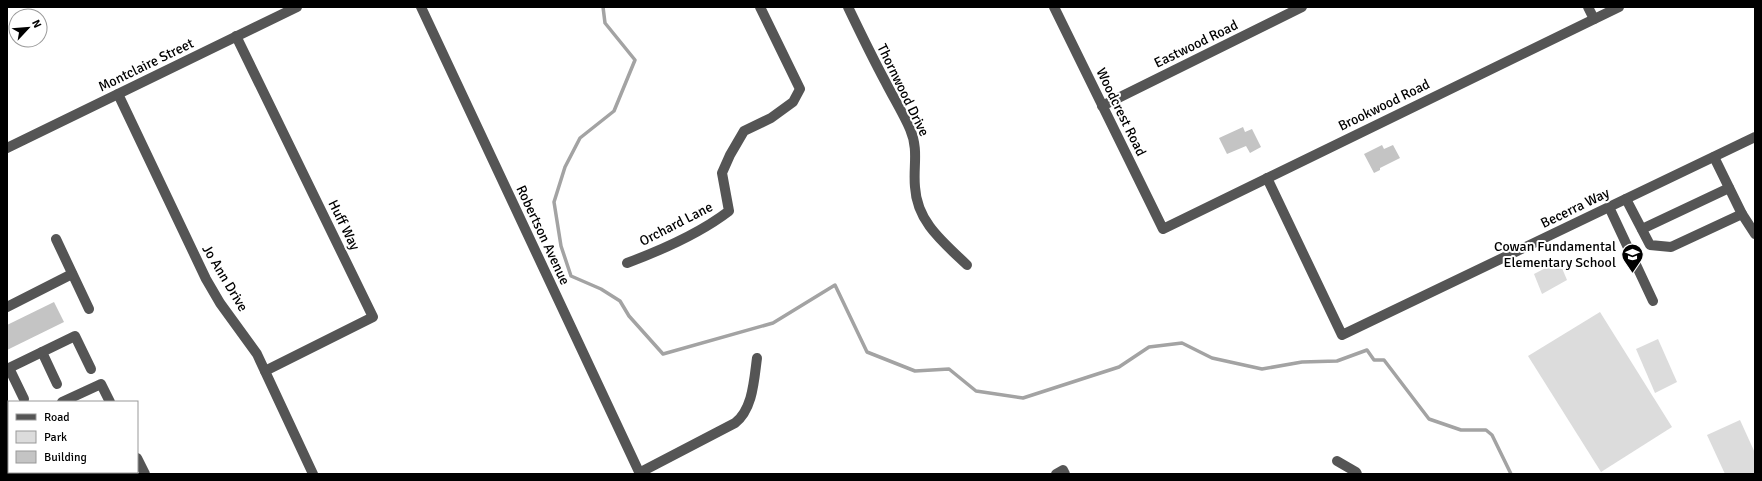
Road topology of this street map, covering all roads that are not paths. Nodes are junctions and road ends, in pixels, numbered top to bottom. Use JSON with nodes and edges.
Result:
{"nodes":[{"id":1,"x":297,"y":7,"type":"edge"},
{"id":2,"x":421,"y":7,"type":"edge"},
{"id":3,"x":760,"y":7,"type":"edge"},
{"id":4,"x":848,"y":7,"type":"edge"},
{"id":5,"x":1054,"y":7,"type":"edge"},
{"id":6,"x":1302,"y":7,"type":"edge"},
{"id":7,"x":1588,"y":7,"type":"edge"},
{"id":8,"x":1619,"y":7,"type":"edge"},
{"id":9,"x":1594,"y":19,"type":"junction"},
{"id":10,"x":236,"y":36,"type":"junction"},
{"id":11,"x":118,"y":94,"type":"junction"},
{"id":12,"x":1102,"y":106,"type":"junction"},
{"id":13,"x":1755,"y":137,"type":"edge"},
{"id":14,"x":7,"y":148,"type":"edge"},
{"id":15,"x":1714,"y":157,"type":"junction"},
{"id":16,"x":1267,"y":178,"type":"junction"},
{"id":17,"x":1729,"y":188,"type":"junction"},
{"id":18,"x":1626,"y":199,"type":"junction"},
{"id":19,"x":1609,"y":207,"type":"junction"},
{"id":20,"x":1742,"y":214,"type":"junction"},
{"id":21,"x":1163,"y":229,"type":"joint"},
{"id":22,"x":1642,"y":229,"type":"junction"},
{"id":23,"x":1755,"y":234,"type":"edge"},
{"id":24,"x":56,"y":239,"type":"dead end"},
{"id":25,"x":627,"y":263,"type":"dead end"},
{"id":26,"x":967,"y":265,"type":"dead end"},
{"id":27,"x":72,"y":274,"type":"junction"},
{"id":28,"x":1653,"y":301,"type":"dead end"},
{"id":29,"x":7,"y":307,"type":"edge"},
{"id":30,"x":89,"y":309,"type":"dead end"},
{"id":31,"x":42,"y":352,"type":"junction"},
{"id":32,"x":757,"y":358,"type":"dead end"},
{"id":33,"x":8,"y":368,"type":"edge"},
{"id":34,"x":91,"y":369,"type":"dead end"},
{"id":35,"x":265,"y":371,"type":"junction"},
{"id":36,"x":57,"y":384,"type":"dead end"},
{"id":37,"x":24,"y":399,"type":"dead end"},
{"id":38,"x":64,"y":401,"type":"edge"},
{"id":39,"x":110,"y":401,"type":"edge"},
{"id":40,"x":138,"y":460,"type":"edge"},
{"id":41,"x":1337,"y":461,"type":"dead end"},
{"id":42,"x":640,"y":473,"type":"edge"},
{"id":43,"x":145,"y":474,"type":"edge"},
{"id":44,"x":313,"y":474,"type":"edge"},
{"id":45,"x":1358,"y":474,"type":"edge"}],
"edges":[{"from":1,"to":10,"type":"street","name":"Montclaire Street"},
{"from":2,"to":42,"type":"street","name":"Robertson Avenue"},
{"from":3,"to":25,"type":"street","name":"Orchard Lane"},
{"from":4,"to":26,"type":"street","name":"Thornwood Drive"},
{"from":5,"to":12,"type":"street","name":"Woodcrest Road"},
{"from":6,"to":12,"type":"street","name":"Eastwood Road"},
{"from":7,"to":9,"type":"street"},
{"from":8,"to":9,"type":"street","name":"Brookwood Road"},
{"from":9,"to":16,"type":"street","name":"Brookwood Road"},
{"from":10,"to":11,"type":"street","name":"Montclaire Street"},
{"from":10,"to":35,"type":"street","name":"Huff Way"},
{"from":11,"to":14,"type":"street","name":"Montclaire Street"},
{"from":11,"to":35,"type":"street","name":"Jo Ann Drive"},
{"from":12,"to":21,"type":"street","name":"Woodcrest Road"},
{"from":13,"to":15,"type":"street","name":"Becerra Way"},
{"from":15,"to":17,"type":"street"},
{"from":15,"to":18,"type":"street","name":"Becerra Way"},
{"from":16,"to":19,"type":"street","name":"Becerra Way"},
{"from":16,"to":21,"type":"street","name":"Brookwood Road"},
{"from":17,"to":20,"type":"street"},
{"from":17,"to":22,"type":"street"},
{"from":18,"to":19,"type":"street","name":"Becerra Way"},
{"from":18,"to":22,"type":"street"},
{"from":19,"to":28,"type":"street"},
{"from":20,"to":22,"type":"street"},
{"from":20,"to":23,"type":"street"},
{"from":24,"to":27,"type":"street"},
{"from":27,"to":29,"type":"street"},
{"from":27,"to":30,"type":"street"},
{"from":31,"to":33,"type":"street"},
{"from":31,"to":34,"type":"street"},
{"from":31,"to":36,"type":"street"},
{"from":32,"to":42,"type":"street"},
{"from":33,"to":37,"type":"street"},
{"from":35,"to":44,"type":"street","name":"Jo Ann Drive"},
{"from":38,"to":39,"type":"street"},
{"from":40,"to":43,"type":"street"},
{"from":41,"to":45,"type":"street"}]}
